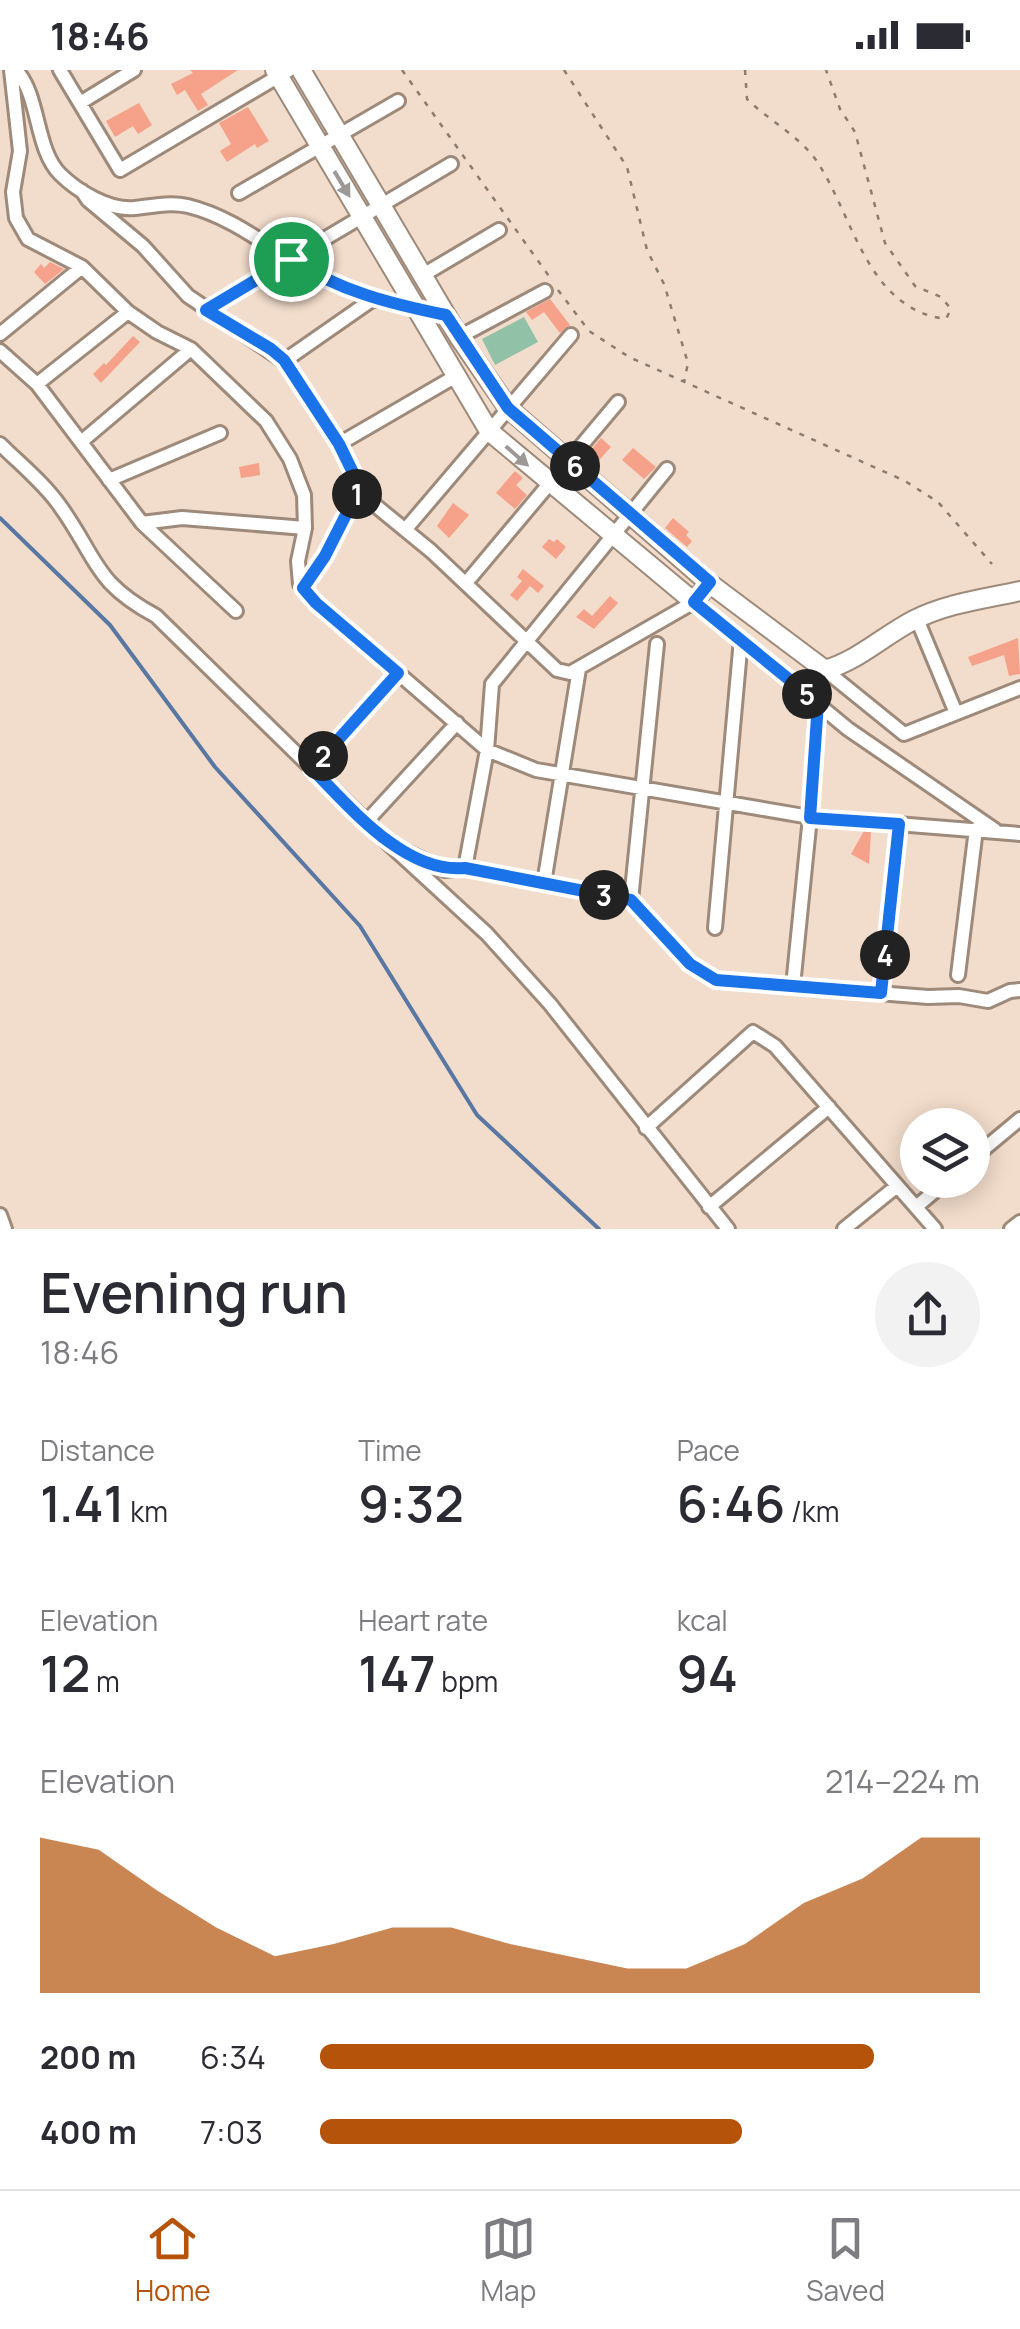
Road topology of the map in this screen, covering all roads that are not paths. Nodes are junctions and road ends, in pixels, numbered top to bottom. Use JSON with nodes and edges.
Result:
{"nodes":[{"id":1,"x":14,"y":70,"type":"edge"},
{"id":2,"x":60,"y":70,"type":"edge"},
{"id":3,"x":134,"y":70,"type":"edge"},
{"id":4,"x":301,"y":70,"type":"edge"},
{"id":5,"x":281,"y":72,"type":"edge"},
{"id":6,"x":398,"y":101,"type":"dead end"},
{"id":7,"x":80,"y":103,"type":"junction"},
{"id":8,"x":340,"y":135,"type":"junction"},
{"id":9,"x":320,"y":147,"type":"junction"},
{"id":10,"x":451,"y":164,"type":"dead end"},
{"id":11,"x":82,"y":191,"type":"junction"},
{"id":12,"x":239,"y":193,"type":"dead end"},
{"id":13,"x":381,"y":206,"type":"junction"},
{"id":14,"x":362,"y":217,"type":"junction"},
{"id":15,"x":499,"y":230,"type":"dead end"},
{"id":16,"x":291,"y":259,"type":"junction"},
{"id":17,"x":82,"y":267,"type":"junction"},
{"id":18,"x":422,"y":276,"type":"junction"},
{"id":19,"x":544,"y":291,"type":"dead end"},
{"id":20,"x":373,"y":298,"type":"junction"},
{"id":21,"x":416,"y":309,"type":"junction"},
{"id":22,"x":206,"y":310,"type":"junction"},
{"id":23,"x":128,"y":312,"type":"junction"},
{"id":24,"x":446,"y":315,"type":"junction"},
{"id":25,"x":0,"y":334,"type":"edge"},
{"id":26,"x":571,"y":334,"type":"dead end"},
{"id":27,"x":459,"y":337,"type":"junction"},
{"id":28,"x":191,"y":349,"type":"junction"},
{"id":29,"x":0,"y":351,"type":"edge"},
{"id":30,"x":284,"y":360,"type":"junction"},
{"id":31,"x":456,"y":376,"type":"junction"},
{"id":32,"x":37,"y":384,"type":"junction"},
{"id":33,"x":618,"y":402,"type":"dead end"},
{"id":34,"x":508,"y":408,"type":"junction"},
{"id":35,"x":489,"y":431,"type":"junction"},
{"id":36,"x":220,"y":433,"type":"dead end"},
{"id":37,"x":80,"y":442,"type":"junction"},
{"id":38,"x":0,"y":444,"type":"edge"},
{"id":39,"x":339,"y":444,"type":"junction"},
{"id":40,"x":569,"y":461,"type":"junction"},
{"id":41,"x":667,"y":469,"type":"dead end"},
{"id":42,"x":109,"y":480,"type":"junction"},
{"id":43,"x":550,"y":484,"type":"junction"},
{"id":44,"x":360,"y":487,"type":"junction"},
{"id":45,"x":630,"y":514,"type":"junction"},
{"id":46,"x":142,"y":523,"type":"junction"},
{"id":47,"x":304,"y":528,"type":"junction"},
{"id":48,"x":405,"y":530,"type":"junction"},
{"id":49,"x":613,"y":534,"type":"junction"},
{"id":50,"x":710,"y":582,"type":"junction"},
{"id":51,"x":466,"y":584,"type":"junction"},
{"id":52,"x":303,"y":588,"type":"junction"},
{"id":53,"x":1020,"y":591,"type":"edge"},
{"id":54,"x":694,"y":602,"type":"junction"},
{"id":55,"x":236,"y":611,"type":"dead end"},
{"id":56,"x":917,"y":619,"type":"junction"},
{"id":57,"x":741,"y":639,"type":"junction"},
{"id":58,"x":526,"y":641,"type":"junction"},
{"id":59,"x":657,"y":644,"type":"dead end"},
{"id":60,"x":578,"y":668,"type":"junction"},
{"id":61,"x":826,"y":670,"type":"junction"},
{"id":62,"x":398,"y":673,"type":"junction"},
{"id":63,"x":1020,"y":688,"type":"edge"},
{"id":64,"x":818,"y":703,"type":"junction"},
{"id":65,"x":956,"y":713,"type":"junction"},
{"id":66,"x":457,"y":723,"type":"junction"},
{"id":67,"x":487,"y":750,"type":"junction"},
{"id":68,"x":312,"y":769,"type":"junction"},
{"id":69,"x":561,"y":774,"type":"junction"},
{"id":70,"x":642,"y":788,"type":"junction"},
{"id":71,"x":726,"y":803,"type":"junction"},
{"id":72,"x":810,"y":818,"type":"junction"},
{"id":73,"x":366,"y":822,"type":"junction"},
{"id":74,"x":899,"y":824,"type":"junction"},
{"id":75,"x":976,"y":829,"type":"junction"},
{"id":76,"x":995,"y":830,"type":"junction"},
{"id":77,"x":1020,"y":834,"type":"edge"},
{"id":78,"x":388,"y":843,"type":"junction"},
{"id":79,"x":465,"y":868,"type":"junction"},
{"id":80,"x":544,"y":883,"type":"junction"},
{"id":81,"x":631,"y":900,"type":"junction"},
{"id":82,"x":715,"y":928,"type":"dead end"},
{"id":83,"x":958,"y":975,"type":"dead end"},
{"id":84,"x":794,"y":986,"type":"junction"},
{"id":85,"x":1020,"y":990,"type":"edge"},
{"id":86,"x":881,"y":993,"type":"junction"},
{"id":87,"x":829,"y":1107,"type":"junction"},
{"id":88,"x":1020,"y":1119,"type":"edge"},
{"id":89,"x":646,"y":1128,"type":"junction"},
{"id":90,"x":990,"y":1145,"type":"edge"},
{"id":91,"x":898,"y":1186,"type":"junction"},
{"id":92,"x":927,"y":1198,"type":"edge"},
{"id":93,"x":710,"y":1207,"type":"junction"},
{"id":94,"x":916,"y":1207,"type":"junction"},
{"id":95,"x":0,"y":1215,"type":"edge"},
{"id":96,"x":1020,"y":1222,"type":"edge"},
{"id":97,"x":6,"y":1229,"type":"edge"},
{"id":98,"x":728,"y":1229,"type":"edge"},
{"id":99,"x":844,"y":1229,"type":"edge"},
{"id":100,"x":936,"y":1229,"type":"edge"},
{"id":101,"x":1011,"y":1229,"type":"edge"}],
"edges":[{"from":1,"to":11,"type":"street"},
{"from":1,"to":17,"type":"street"},
{"from":2,"to":7,"type":"street"},
{"from":3,"to":7,"type":"street"},
{"from":4,"to":8,"type":"street"},
{"from":5,"to":7,"type":"street"},
{"from":5,"to":9,"type":"street"},
{"from":6,"to":8,"type":"street"},
{"from":8,"to":9,"type":"street"},
{"from":8,"to":13,"type":"street"},
{"from":9,"to":12,"type":"street"},
{"from":9,"to":14,"type":"street","one_way":true},
{"from":10,"to":13,"type":"street"},
{"from":11,"to":16,"type":"street"},
{"from":11,"to":22,"type":"street"},
{"from":13,"to":14,"type":"street"},
{"from":13,"to":18,"type":"street"},
{"from":14,"to":16,"type":"street"},
{"from":14,"to":21,"type":"street"},
{"from":15,"to":18,"type":"street"},
{"from":16,"to":20,"type":"street"},
{"from":16,"to":22,"type":"street"},
{"from":17,"to":23,"type":"street"},
{"from":17,"to":25,"type":"street"},
{"from":18,"to":24,"type":"street"},
{"from":19,"to":27,"type":"street"},
{"from":20,"to":21,"type":"street"},
{"from":20,"to":30,"type":"street"},
{"from":21,"to":24,"type":"street"},
{"from":21,"to":31,"type":"street"},
{"from":22,"to":30,"type":"street"},
{"from":23,"to":28,"type":"street"},
{"from":23,"to":32,"type":"street"},
{"from":24,"to":27,"type":"street"},
{"from":26,"to":34,"type":"street"},
{"from":27,"to":34,"type":"street"},
{"from":28,"to":37,"type":"street"},
{"from":28,"to":47,"type":"street"},
{"from":29,"to":32,"type":"street"},
{"from":30,"to":39,"type":"street"},
{"from":31,"to":35,"type":"street"},
{"from":31,"to":39,"type":"street"},
{"from":32,"to":37,"type":"street"},
{"from":33,"to":40,"type":"street"},
{"from":34,"to":35,"type":"street"},
{"from":34,"to":40,"type":"street"},
{"from":35,"to":43,"type":"street","one_way":true},
{"from":35,"to":48,"type":"street"},
{"from":36,"to":42,"type":"street"},
{"from":37,"to":42,"type":"street"},
{"from":38,"to":68,"type":"street"},
{"from":39,"to":44,"type":"street"},
{"from":40,"to":43,"type":"street"},
{"from":40,"to":45,"type":"street"},
{"from":41,"to":45,"type":"street"},
{"from":42,"to":46,"type":"street"},
{"from":43,"to":49,"type":"street"},
{"from":43,"to":51,"type":"street"},
{"from":44,"to":48,"type":"street"},
{"from":44,"to":52,"type":"street"},
{"from":45,"to":49,"type":"street"},
{"from":45,"to":50,"type":"street"},
{"from":46,"to":47,"type":"street"},
{"from":46,"to":55,"type":"street"},
{"from":47,"to":52,"type":"street"},
{"from":48,"to":51,"type":"street"},
{"from":49,"to":54,"type":"street"},
{"from":49,"to":58,"type":"street"},
{"from":50,"to":54,"type":"street"},
{"from":50,"to":61,"type":"street"},
{"from":51,"to":58,"type":"street"},
{"from":52,"to":62,"type":"street"},
{"from":53,"to":56,"type":"street"},
{"from":54,"to":57,"type":"street"},
{"from":54,"to":60,"type":"street"},
{"from":56,"to":61,"type":"street"},
{"from":56,"to":65,"type":"street"},
{"from":57,"to":64,"type":"street"},
{"from":57,"to":71,"type":"street"},
{"from":58,"to":60,"type":"street"},
{"from":58,"to":67,"type":"street"},
{"from":59,"to":70,"type":"street"},
{"from":60,"to":69,"type":"street"},
{"from":61,"to":65,"type":"street"},
{"from":62,"to":66,"type":"street"},
{"from":62,"to":68,"type":"street"},
{"from":63,"to":65,"type":"street"},
{"from":64,"to":72,"type":"street"},
{"from":64,"to":76,"type":"street"},
{"from":66,"to":67,"type":"street"},
{"from":66,"to":73,"type":"street"},
{"from":67,"to":69,"type":"street"},
{"from":67,"to":79,"type":"street"},
{"from":68,"to":73,"type":"street"},
{"from":69,"to":70,"type":"street"},
{"from":69,"to":80,"type":"street"},
{"from":70,"to":71,"type":"street"},
{"from":70,"to":81,"type":"street"},
{"from":71,"to":72,"type":"street"},
{"from":71,"to":82,"type":"street"},
{"from":72,"to":74,"type":"street"},
{"from":72,"to":84,"type":"street"},
{"from":73,"to":78,"type":"street"},
{"from":74,"to":75,"type":"street"},
{"from":74,"to":86,"type":"street"},
{"from":75,"to":76,"type":"street"},
{"from":75,"to":83,"type":"street"},
{"from":76,"to":77,"type":"street"},
{"from":78,"to":79,"type":"street"},
{"from":78,"to":89,"type":"street"},
{"from":79,"to":80,"type":"street"},
{"from":80,"to":81,"type":"street"},
{"from":81,"to":84,"type":"street"},
{"from":84,"to":86,"type":"street"},
{"from":85,"to":86,"type":"street"},
{"from":87,"to":89,"type":"street"},
{"from":87,"to":91,"type":"street"},
{"from":87,"to":93,"type":"street"},
{"from":88,"to":90,"type":"street"},
{"from":89,"to":93,"type":"street"},
{"from":91,"to":94,"type":"street"},
{"from":91,"to":99,"type":"street"},
{"from":92,"to":94,"type":"street"},
{"from":93,"to":98,"type":"street"},
{"from":94,"to":100,"type":"street"},
{"from":95,"to":97,"type":"street"},
{"from":96,"to":101,"type":"street"}]}
